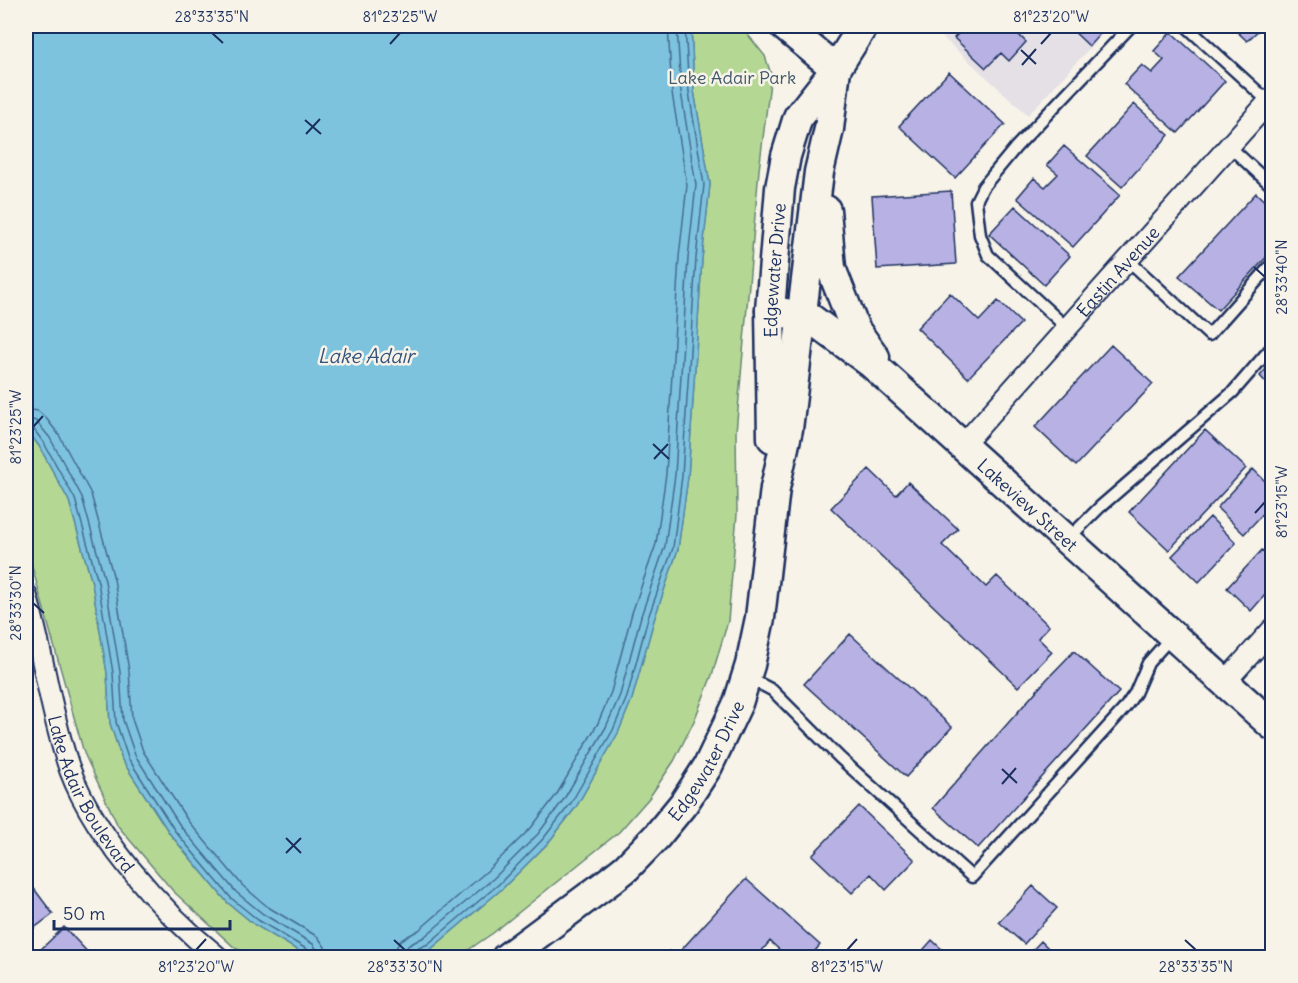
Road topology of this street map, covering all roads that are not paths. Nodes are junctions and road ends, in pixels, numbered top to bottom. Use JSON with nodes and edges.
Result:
{"nodes":[{"id":1,"x":784,"y":26,"type":"edge"},
{"id":2,"x":862,"y":26,"type":"edge"},
{"id":3,"x":1131,"y":26,"type":"edge"},
{"id":4,"x":1186,"y":26,"type":"edge"},
{"id":5,"x":836,"y":69,"type":"junction"},
{"id":6,"x":1271,"y":100,"type":"edge"},
{"id":7,"x":1229,"y":146,"type":"junction"},
{"id":8,"x":820,"y":166,"type":"junction"},
{"id":9,"x":1272,"y":186,"type":"edge"},
{"id":10,"x":1128,"y":260,"type":"junction"},
{"id":11,"x":1272,"y":264,"type":"edge"},
{"id":12,"x":771,"y":310,"type":"junction"},
{"id":13,"x":800,"y":315,"type":"junction"},
{"id":14,"x":1067,"y":328,"type":"junction"},
{"id":15,"x":1272,"y":347,"type":"edge"},
{"id":16,"x":898,"y":387,"type":"junction"},
{"id":17,"x":962,"y":446,"type":"junction"},
{"id":18,"x":775,"y":488,"type":"junction"},
{"id":19,"x":1067,"y":540,"type":"junction"},
{"id":20,"x":26,"y":594,"type":"edge"},
{"id":21,"x":1272,"y":630,"type":"edge"},
{"id":22,"x":1173,"y":635,"type":"junction"},
{"id":23,"x":747,"y":677,"type":"junction"},
{"id":24,"x":1225,"y":682,"type":"junction"},
{"id":25,"x":1272,"y":725,"type":"edge"},
{"id":26,"x":219,"y":957,"type":"edge"},
{"id":27,"x":506,"y":957,"type":"edge"}],
"edges":[{"from":1,"to":5,"type":"street"},
{"from":2,"to":5,"type":"street","name":"Edgewater Drive"},
{"from":3,"to":14,"type":"lane"},
{"from":4,"to":6,"type":"lane"},
{"from":5,"to":8,"type":"street","name":"Edgewater Drive"},
{"from":5,"to":12,"type":"street","name":"Edgewater Drive"},
{"from":6,"to":7,"type":"street","name":"Eastin Avenue"},
{"from":7,"to":9,"type":"lane"},
{"from":7,"to":10,"type":"street","name":"Eastin Avenue"},
{"from":8,"to":13,"type":"street","name":"Edgewater Drive"},
{"from":8,"to":16,"type":"street"},
{"from":10,"to":11,"type":"lane"},
{"from":10,"to":14,"type":"street","name":"Eastin Avenue"},
{"from":12,"to":13,"type":"street","name":"Lakeview Street"},
{"from":12,"to":18,"type":"street","name":"Edgewater Drive"},
{"from":13,"to":16,"type":"street","name":"Lakeview Street"},
{"from":13,"to":18,"type":"street","name":"Edgewater Drive"},
{"from":14,"to":17,"type":"street","name":"Eastin Avenue"},
{"from":15,"to":19,"type":"lane"},
{"from":16,"to":17,"type":"street","name":"Lakeview Street"},
{"from":17,"to":19,"type":"street","name":"Lakeview Street"},
{"from":18,"to":23,"type":"street","name":"Edgewater Drive"},
{"from":19,"to":22,"type":"street","name":"Lakeview Street"},
{"from":20,"to":26,"type":"street","name":"Lake Adair Boulevard"},
{"from":21,"to":24,"type":"street"},
{"from":22,"to":23,"type":"lane"},
{"from":22,"to":24,"type":"street","name":"Lakeview Street"},
{"from":23,"to":27,"type":"street","name":"Edgewater Drive"},
{"from":24,"to":25,"type":"street","name":"Lakeview Street"}]}
